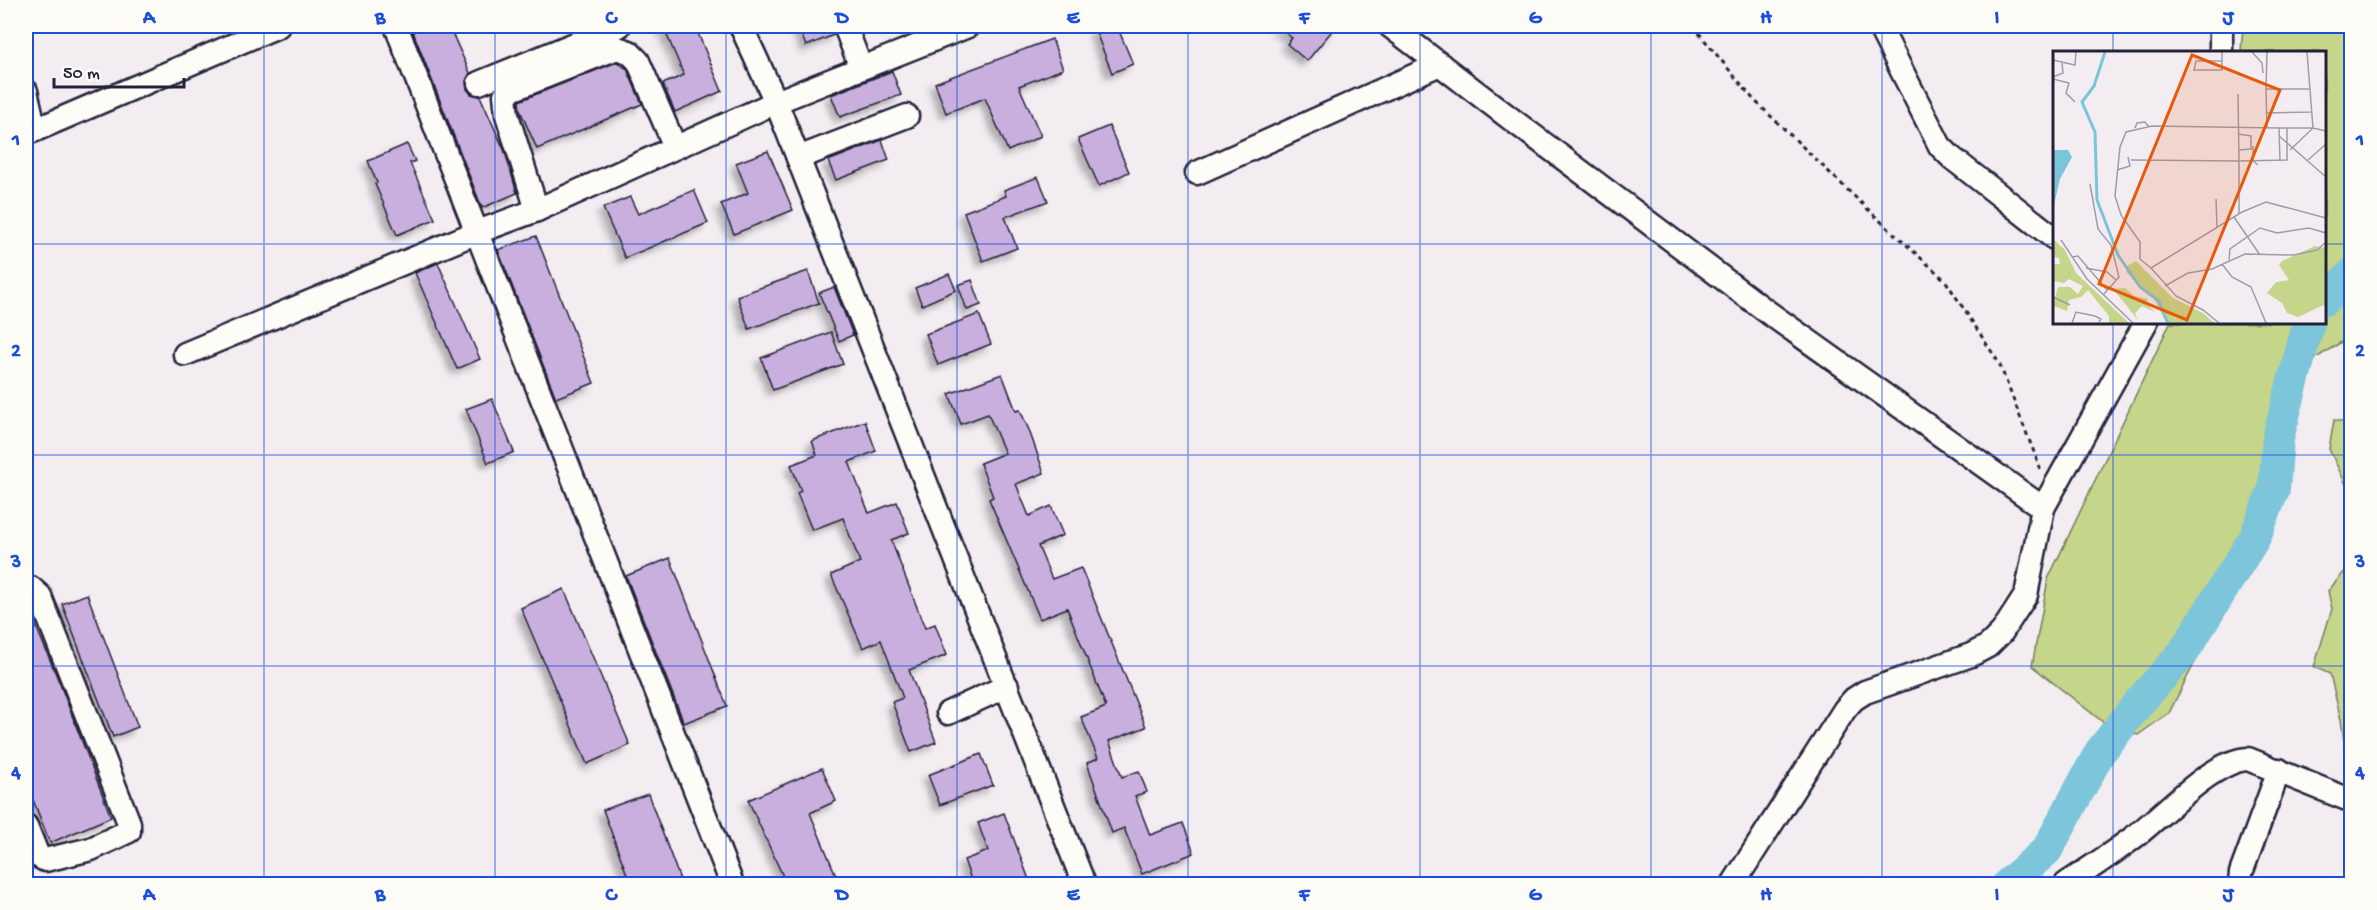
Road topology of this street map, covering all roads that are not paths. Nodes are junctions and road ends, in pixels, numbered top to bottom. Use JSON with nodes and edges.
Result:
{"nodes":[{"id":1,"x":278,"y":26,"type":"edge"},
{"id":2,"x":396,"y":26,"type":"edge"},
{"id":3,"x":619,"y":26,"type":"edge"},
{"id":4,"x":741,"y":26,"type":"edge"},
{"id":5,"x":845,"y":26,"type":"edge"},
{"id":6,"x":968,"y":26,"type":"edge"},
{"id":7,"x":1390,"y":26,"type":"edge"},
{"id":8,"x":1879,"y":26,"type":"edge"},
{"id":9,"x":2221,"y":26,"type":"edge"},
{"id":10,"x":245,"y":32,"type":"edge"},
{"id":11,"x":2221,"y":51,"type":"edge"},
{"id":12,"x":1440,"y":64,"type":"junction"},
{"id":13,"x":861,"y":68,"type":"junction"},
{"id":14,"x":479,"y":83,"type":"dead end"},
{"id":15,"x":26,"y":92,"type":"edge"},
{"id":16,"x":776,"y":102,"type":"junction"},
{"id":17,"x":907,"y":116,"type":"dead end"},
{"id":18,"x":30,"y":132,"type":"edge"},
{"id":19,"x":675,"y":147,"type":"junction"},
{"id":20,"x":798,"y":158,"type":"junction"},
{"id":21,"x":1197,"y":173,"type":"dead end"},
{"id":22,"x":537,"y":210,"type":"junction"},
{"id":23,"x":476,"y":232,"type":"junction"},
{"id":24,"x":2053,"y":235,"type":"edge"},
{"id":25,"x":2145,"y":324,"type":"edge"},
{"id":26,"x":185,"y":354,"type":"dead end"},
{"id":27,"x":2047,"y":501,"type":"junction"},
{"id":28,"x":26,"y":589,"type":"edge"},
{"id":29,"x":1007,"y":686,"type":"junction"},
{"id":30,"x":948,"y":712,"type":"dead end"},
{"id":31,"x":2279,"y":770,"type":"junction"},
{"id":32,"x":2352,"y":801,"type":"edge"},
{"id":33,"x":26,"y":826,"type":"edge"},
{"id":34,"x":732,"y":885,"type":"edge"},
{"id":35,"x":1084,"y":885,"type":"edge"},
{"id":36,"x":1733,"y":885,"type":"edge"},
{"id":37,"x":2066,"y":885,"type":"edge"},
{"id":38,"x":2240,"y":885,"type":"edge"}],
"edges":[{"from":1,"to":10,"type":"street"},
{"from":2,"to":23,"type":"street"},
{"from":3,"to":14,"type":"street"},
{"from":4,"to":16,"type":"street"},
{"from":5,"to":13,"type":"street"},
{"from":6,"to":13,"type":"street"},
{"from":7,"to":12,"type":"street"},
{"from":8,"to":24,"type":"street"},
{"from":9,"to":11,"type":"street"},
{"from":10,"to":18,"type":"street"},
{"from":12,"to":21,"type":"street"},
{"from":12,"to":27,"type":"street"},
{"from":13,"to":16,"type":"street"},
{"from":15,"to":18,"type":"street"},
{"from":16,"to":19,"type":"street"},
{"from":16,"to":20,"type":"street"},
{"from":17,"to":20,"type":"street"},
{"from":19,"to":22,"type":"street"},
{"from":19,"to":22,"type":"street"},
{"from":20,"to":29,"type":"street"},
{"from":22,"to":23,"type":"street"},
{"from":23,"to":26,"type":"street"},
{"from":23,"to":34,"type":"street"},
{"from":25,"to":27,"type":"street"},
{"from":27,"to":36,"type":"street"},
{"from":28,"to":33,"type":"street"},
{"from":29,"to":30,"type":"street"},
{"from":29,"to":35,"type":"street"},
{"from":31,"to":32,"type":"street"},
{"from":31,"to":37,"type":"street"},
{"from":31,"to":38,"type":"street"}]}
